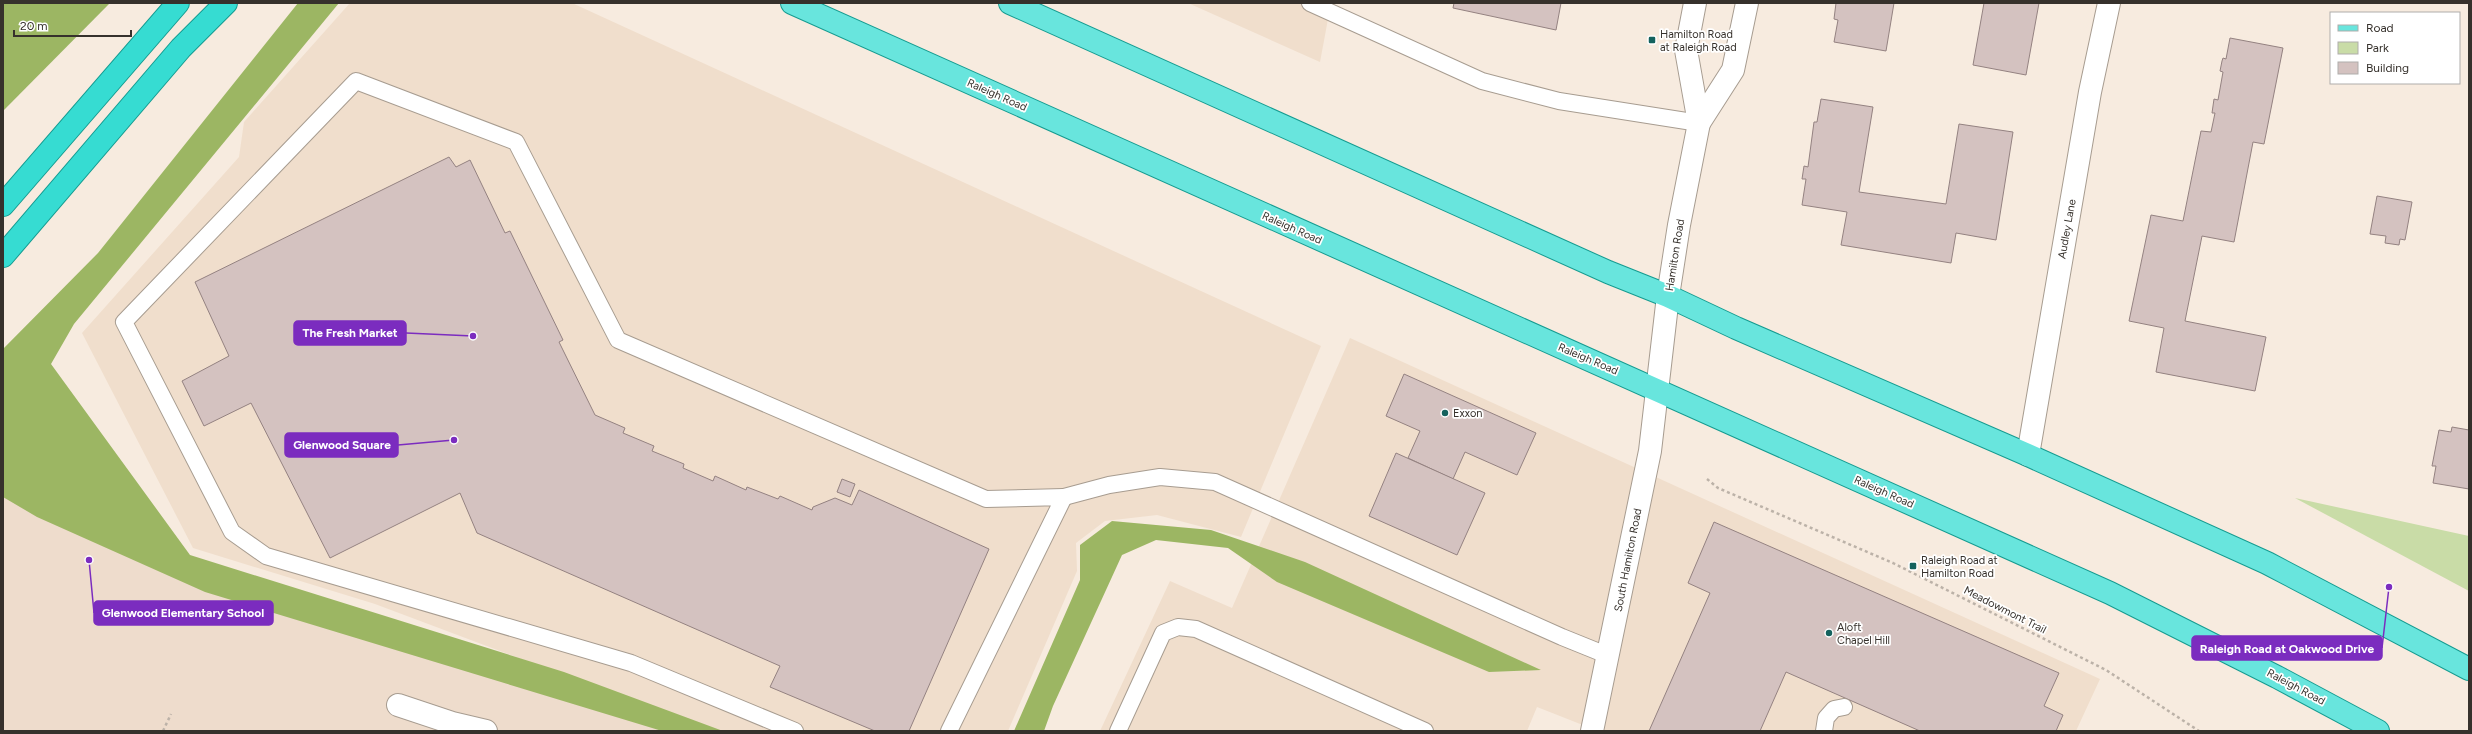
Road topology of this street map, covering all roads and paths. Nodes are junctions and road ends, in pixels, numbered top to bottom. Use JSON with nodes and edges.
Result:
{"nodes":[{"id":1,"x":178,"y":3,"type":"edge"},
{"id":2,"x":226,"y":3,"type":"edge"},
{"id":3,"x":792,"y":3,"type":"edge"},
{"id":4,"x":1010,"y":3,"type":"edge"},
{"id":5,"x":1310,"y":3,"type":"edge"},
{"id":6,"x":1695,"y":3,"type":"edge"},
{"id":7,"x":1747,"y":3,"type":"edge"},
{"id":8,"x":2109,"y":3,"type":"edge"},
{"id":9,"x":1340,"y":9,"type":"edge"},
{"id":10,"x":1699,"y":123,"type":"junction"},
{"id":11,"x":3,"y":205,"type":"edge"},
{"id":12,"x":3,"y":256,"type":"edge"},
{"id":13,"x":1668,"y":296,"type":"junction"},
{"id":14,"x":1657,"y":389,"type":"junction"},
{"id":15,"x":2028,"y":455,"type":"junction"},
{"id":16,"x":1707,"y":479,"type":"dead end"},
{"id":17,"x":1064,"y":497,"type":"junction"},
{"id":18,"x":1609,"y":656,"type":"junction"},
{"id":19,"x":2465,"y":665,"type":"edge"},
{"id":20,"x":398,"y":705,"type":"dead end"},
{"id":21,"x":1844,"y":708,"type":"dead end"},
{"id":22,"x":171,"y":714,"type":"dead end"},
{"id":23,"x":162,"y":731,"type":"edge"},
{"id":24,"x":486,"y":731,"type":"edge"},
{"id":25,"x":795,"y":731,"type":"edge"},
{"id":26,"x":949,"y":731,"type":"edge"},
{"id":27,"x":1118,"y":731,"type":"edge"},
{"id":28,"x":1425,"y":731,"type":"edge"},
{"id":29,"x":1592,"y":731,"type":"edge"},
{"id":30,"x":1824,"y":731,"type":"edge"},
{"id":31,"x":2199,"y":731,"type":"edge"},
{"id":32,"x":2378,"y":731,"type":"edge"}],
"edges":[{"from":1,"to":11,"type":"highway"},
{"from":2,"to":12,"type":"highway"},
{"from":3,"to":14,"type":"main road","name":"Raleigh Road"},
{"from":4,"to":13,"type":"main road"},
{"from":5,"to":9,"type":"lane"},
{"from":6,"to":10,"type":"street","name":"Hamilton Road"},
{"from":7,"to":10,"type":"street","name":"Hamilton Road"},
{"from":8,"to":15,"type":"street","name":"Audley Lane"},
{"from":9,"to":10,"type":"lane"},
{"from":10,"to":13,"type":"street","name":"Hamilton Road"},
{"from":13,"to":14,"type":"street","name":"Hamilton Road"},
{"from":13,"to":15,"type":"main road"},
{"from":14,"to":18,"type":"street","name":"South Hamilton Road"},
{"from":14,"to":32,"type":"main road","name":"Raleigh Road"},
{"from":15,"to":19,"type":"main road"},
{"from":16,"to":31,"type":"path","name":"Meadowmont Trail"},
{"from":17,"to":18,"type":"lane"},
{"from":17,"to":25,"type":"lane"},
{"from":17,"to":26,"type":"lane"},
{"from":18,"to":29,"type":"street","name":"South Hamilton Road"},
{"from":20,"to":24,"type":"street"},
{"from":21,"to":30,"type":"lane"},
{"from":22,"to":23,"type":"path"},
{"from":27,"to":28,"type":"lane"}]}
